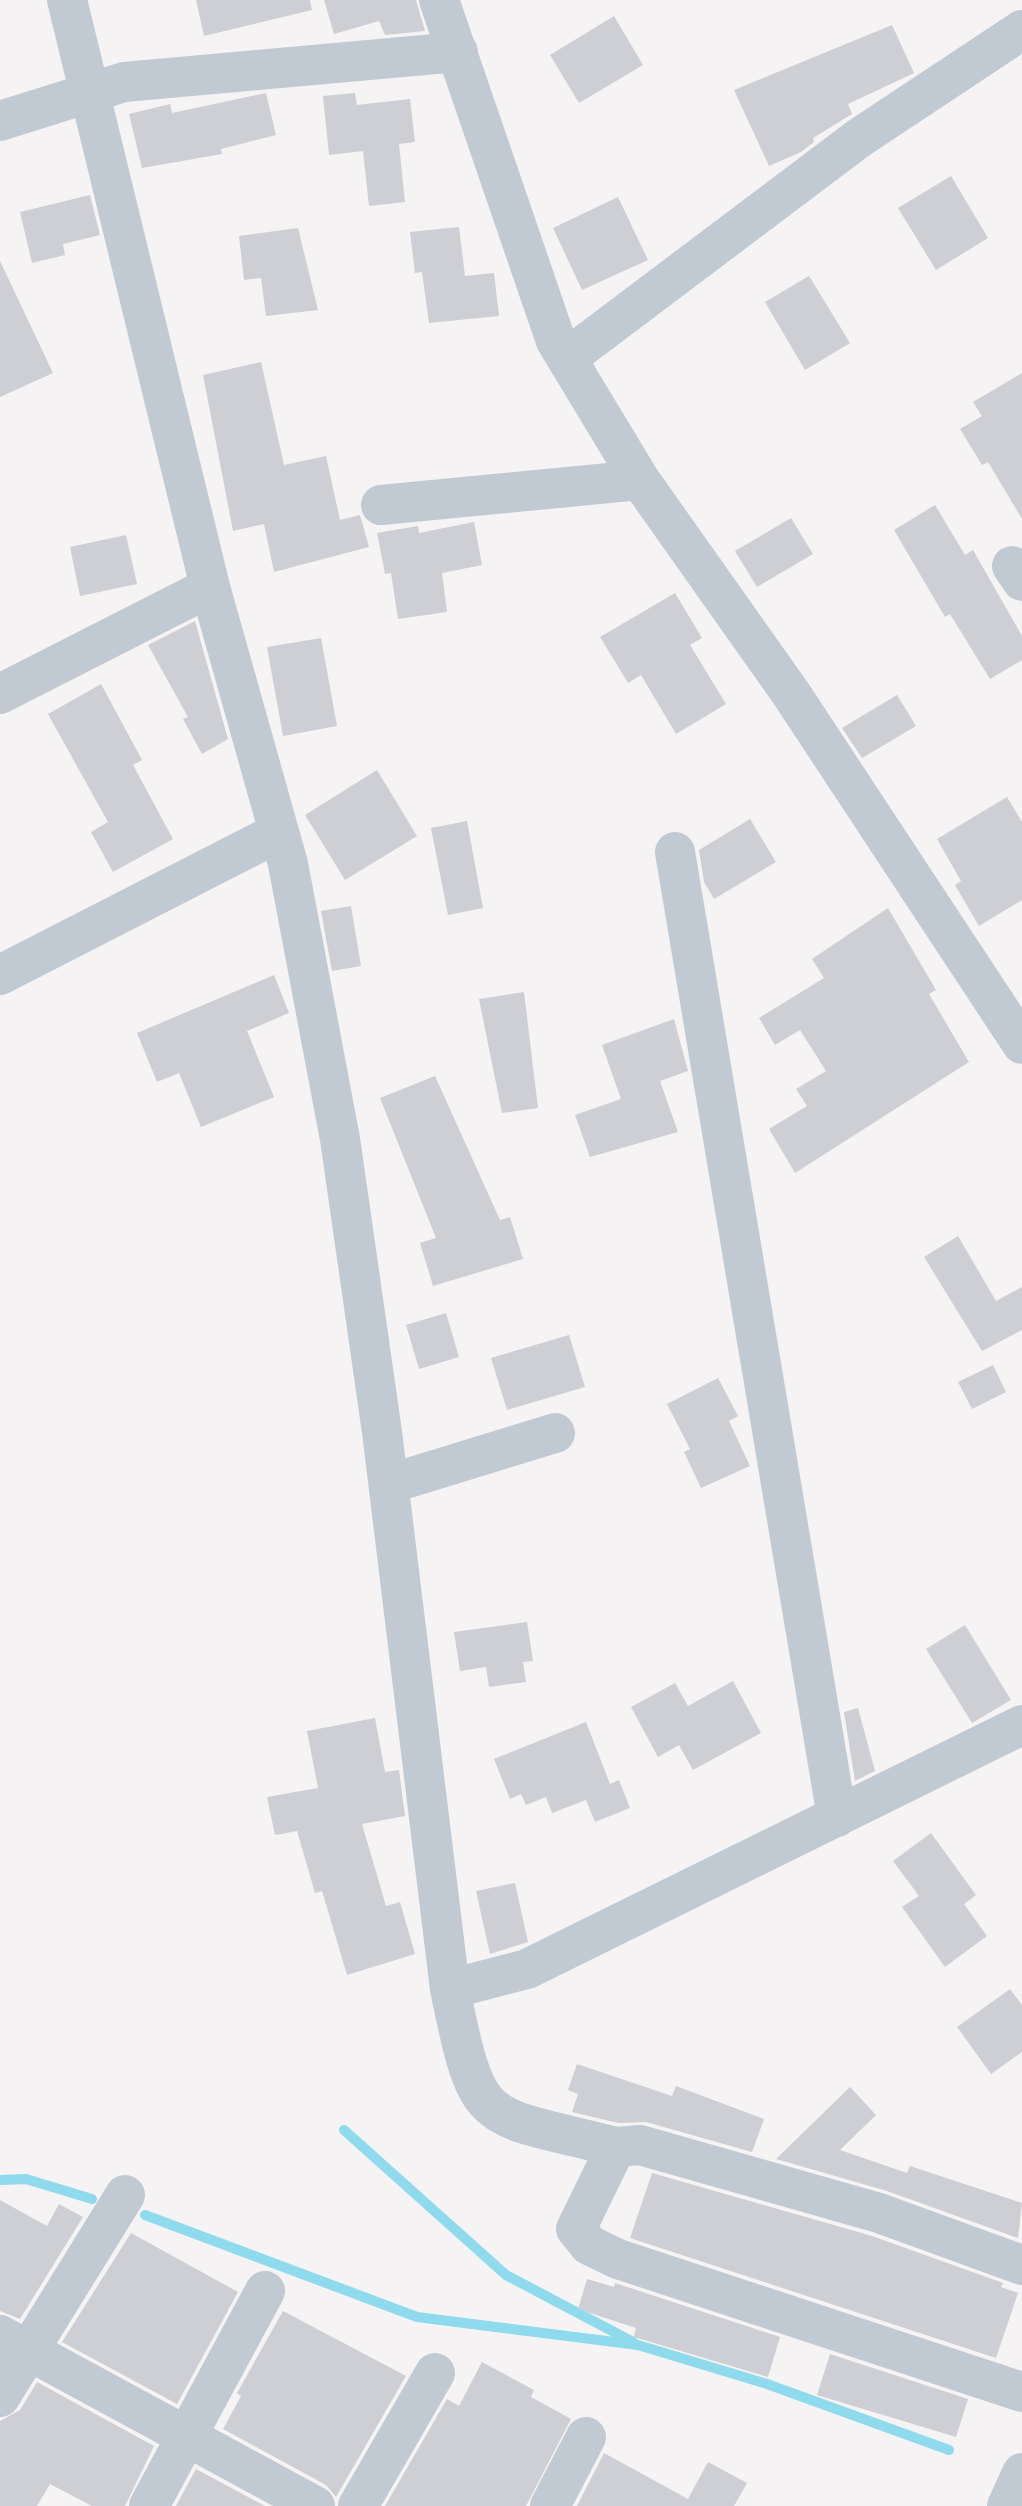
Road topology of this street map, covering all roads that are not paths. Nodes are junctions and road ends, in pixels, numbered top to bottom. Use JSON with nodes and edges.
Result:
{"nodes":[{"id":1,"x":68,"y":0,"type":"edge"},
{"id":2,"x":440,"y":0,"type":"edge"},
{"id":3,"x":1022,"y":30,"type":"edge"},
{"id":4,"x":458,"y":52,"type":"junction"},
{"id":5,"x":87,"y":90,"type":"junction"},
{"id":6,"x":0,"y":121,"type":"edge"},
{"id":7,"x":568,"y":358,"type":"junction"},
{"id":8,"x":640,"y":480,"type":"junction"},
{"id":9,"x":381,"y":505,"type":"dead end"},
{"id":10,"x":210,"y":588,"type":"junction"},
{"id":11,"x":0,"y":694,"type":"edge"},
{"id":12,"x":279,"y":832,"type":"junction"},
{"id":13,"x":675,"y":852,"type":"dead end"},
{"id":14,"x":0,"y":975,"type":"edge"},
{"id":15,"x":1022,"y":1044,"type":"edge"},
{"id":16,"x":556,"y":1433,"type":"dead end"},
{"id":17,"x":388,"y":1484,"type":"junction"},
{"id":18,"x":1022,"y":1725,"type":"edge"},
{"id":19,"x":837,"y":1816,"type":"junction"},
{"id":20,"x":450,"y":1989,"type":"junction"},
{"id":21,"x":616,"y":2147,"type":"junction"},
{"id":22,"x":125,"y":2196,"type":"dead end"},
{"id":23,"x":1022,"y":2264,"type":"edge"},
{"id":24,"x":265,"y":2291,"type":"dead end"},
{"id":25,"x":15,"y":2344,"type":"edge"},
{"id":26,"x":434,"y":2373,"type":"dead end"},
{"id":27,"x":1022,"y":2392,"type":"edge"},
{"id":28,"x":0,"y":2397,"type":"edge"},
{"id":29,"x":586,"y":2437,"type":"dead end"},
{"id":30,"x":188,"y":2438,"type":"junction"},
{"id":31,"x":1022,"y":2473,"type":"edge"},
{"id":32,"x":150,"y":2506,"type":"edge"},
{"id":33,"x":315,"y":2506,"type":"edge"},
{"id":34,"x":358,"y":2506,"type":"edge"},
{"id":35,"x":550,"y":2506,"type":"edge"},
{"id":36,"x":1007,"y":2506,"type":"edge"}],
"edges":[{"from":1,"to":5,"type":"street"},
{"from":2,"to":4,"type":"street"},
{"from":3,"to":7,"type":"street"},
{"from":4,"to":5,"type":"street"},
{"from":4,"to":7,"type":"street"},
{"from":5,"to":6,"type":"street"},
{"from":5,"to":10,"type":"street"},
{"from":7,"to":8,"type":"street"},
{"from":8,"to":9,"type":"street"},
{"from":8,"to":15,"type":"street"},
{"from":10,"to":11,"type":"street"},
{"from":10,"to":12,"type":"street"},
{"from":12,"to":14,"type":"street"},
{"from":12,"to":17,"type":"street"},
{"from":13,"to":19,"type":"street"},
{"from":16,"to":17,"type":"street"},
{"from":17,"to":20,"type":"street"},
{"from":18,"to":19,"type":"street"},
{"from":19,"to":20,"type":"street"},
{"from":20,"to":21,"type":"street"},
{"from":21,"to":23,"type":"street"},
{"from":21,"to":27,"type":"street"},
{"from":22,"to":25,"type":"street"},
{"from":24,"to":30,"type":"street"},
{"from":25,"to":28,"type":"street"},
{"from":25,"to":30,"type":"street"},
{"from":26,"to":34,"type":"street"},
{"from":29,"to":35,"type":"street"},
{"from":30,"to":32,"type":"street"},
{"from":30,"to":33,"type":"street"},
{"from":31,"to":36,"type":"street"}]}
